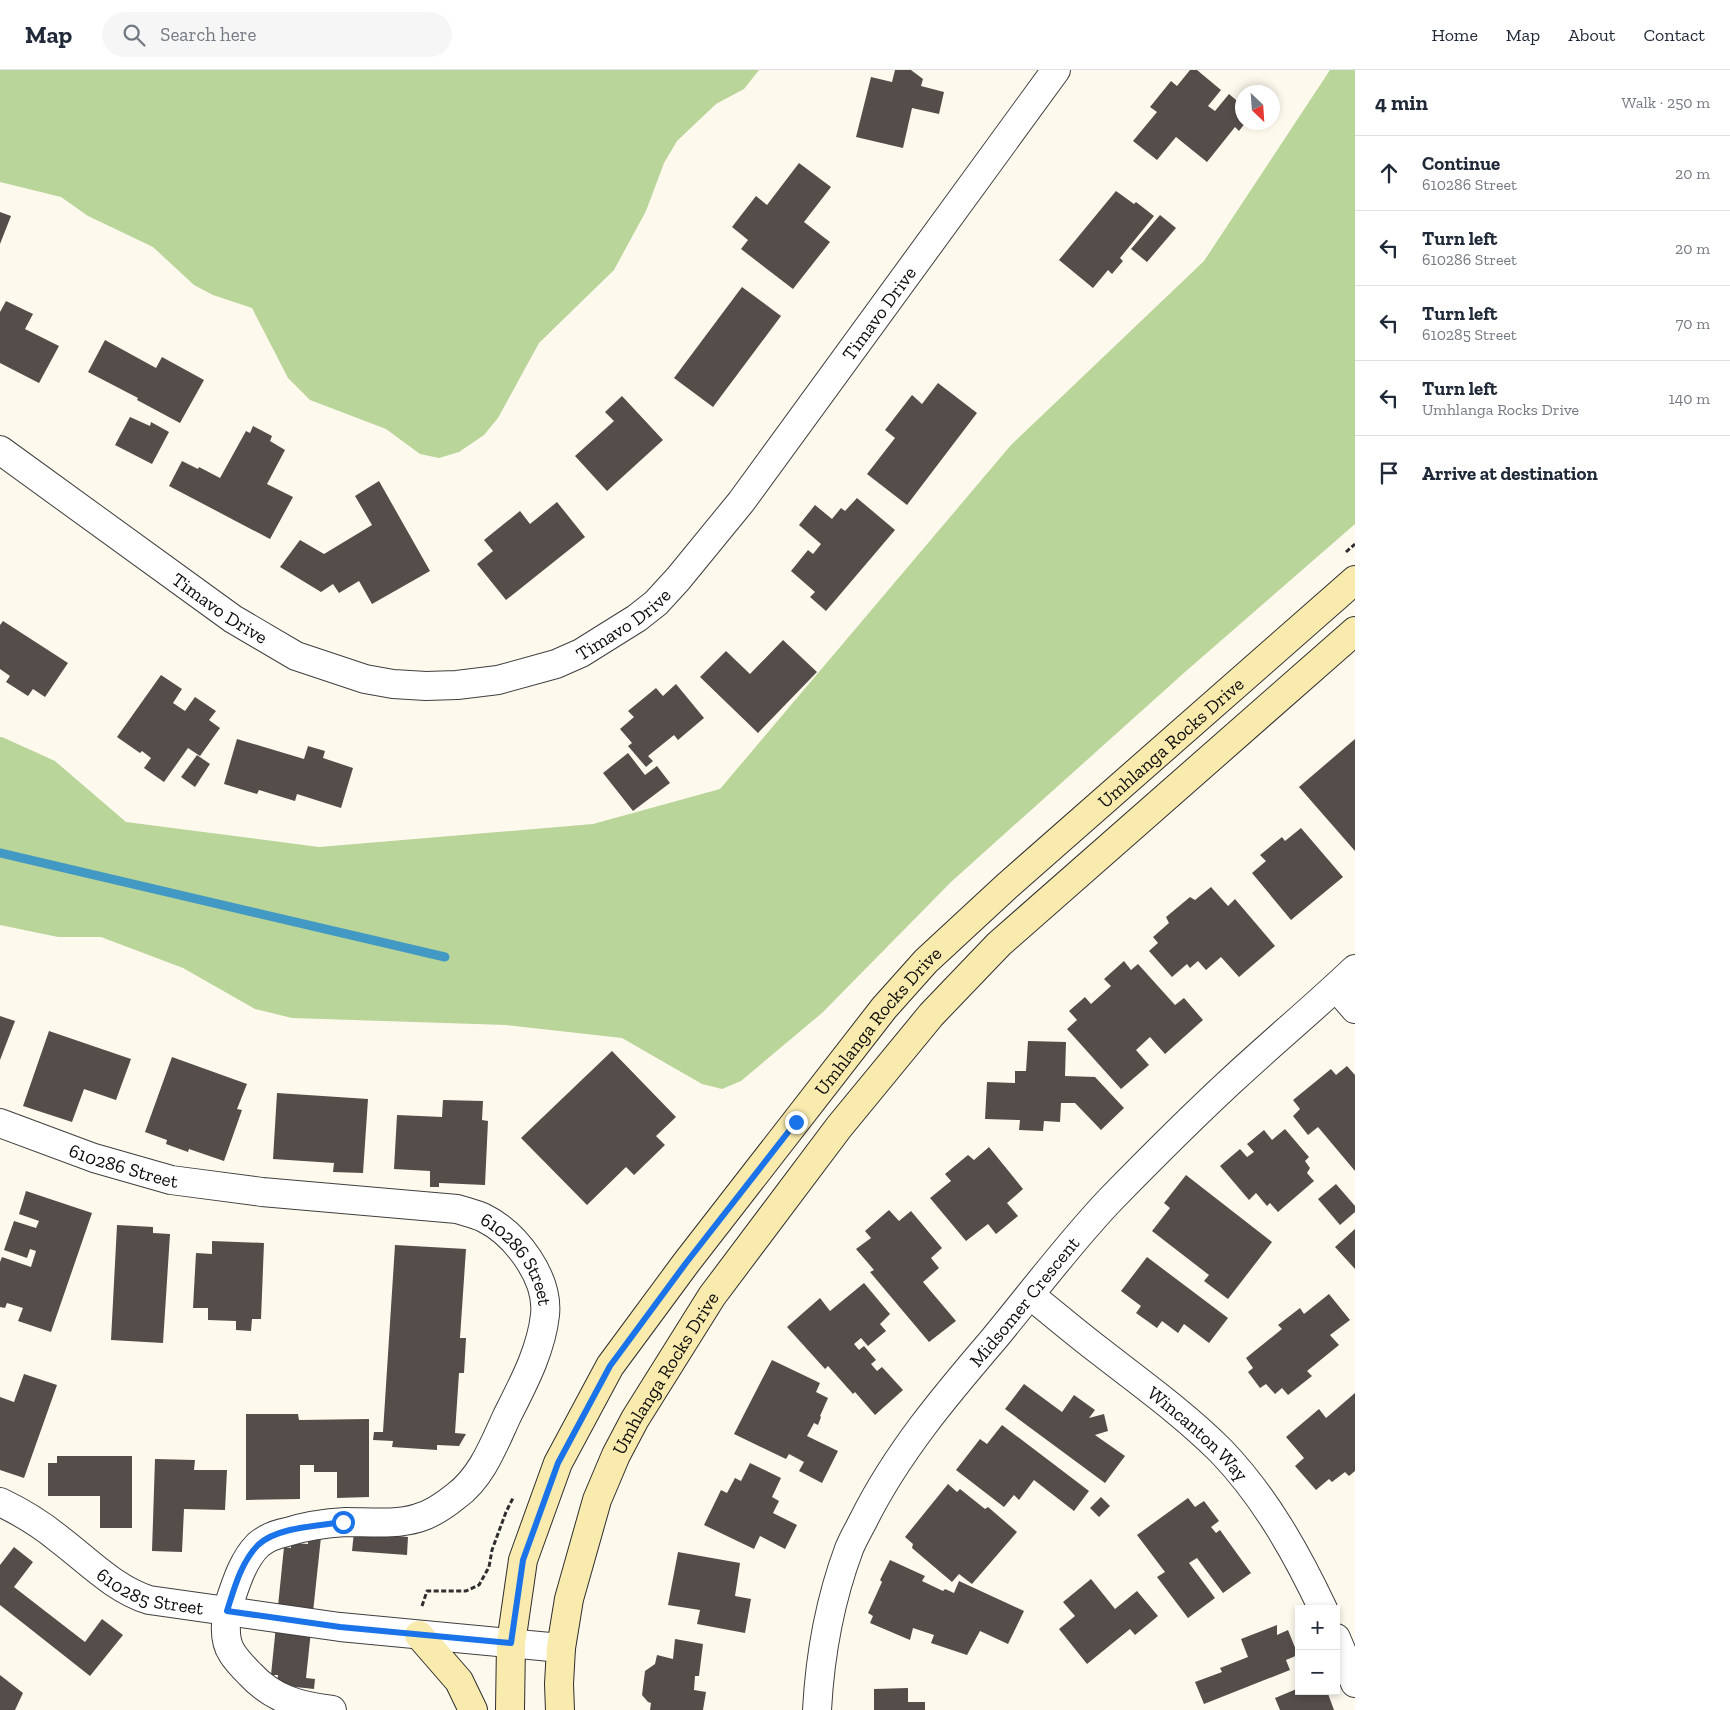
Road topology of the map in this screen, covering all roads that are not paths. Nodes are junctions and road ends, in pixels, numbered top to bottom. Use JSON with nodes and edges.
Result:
{"nodes":[{"id":1,"x":1056,"y":70,"type":"edge"},
{"id":2,"x":0,"y":450,"type":"edge"},
{"id":3,"x":1355,"y":580,"type":"edge"},
{"id":4,"x":1355,"y":631,"type":"edge"},
{"id":5,"x":1345,"y":978,"type":"edge"},
{"id":6,"x":1355,"y":1009,"type":"edge"},
{"id":7,"x":0,"y":1123,"type":"edge"},
{"id":8,"x":1030,"y":1295,"type":"junction"},
{"id":9,"x":0,"y":1502,"type":"edge"},
{"id":10,"x":1321,"y":1605,"type":"edge"},
{"id":11,"x":227,"y":1611,"type":"junction"},
{"id":12,"x":419,"y":1635,"type":"junction"},
{"id":13,"x":511,"y":1643,"type":"junction"},
{"id":14,"x":1340,"y":1647,"type":"edge"},
{"id":15,"x":561,"y":1648,"type":"junction"},
{"id":16,"x":1355,"y":1683,"type":"edge"},
{"id":17,"x":332,"y":1710,"type":"edge"},
{"id":18,"x":473,"y":1710,"type":"edge"},
{"id":19,"x":510,"y":1710,"type":"edge"},
{"id":20,"x":560,"y":1710,"type":"edge"},
{"id":21,"x":817,"y":1710,"type":"edge"}],
"edges":[{"from":1,"to":2,"type":"street","name":"Timavo Drive"},
{"from":3,"to":13,"type":"main road","name":"Umhlanga Rocks Drive"},
{"from":4,"to":15,"type":"main road","name":"Umhlanga Rocks Drive"},
{"from":5,"to":6,"type":"street"},
{"from":5,"to":8,"type":"street","name":"Midsomer Crescent"},
{"from":7,"to":11,"type":"street","name":"610286 Street"},
{"from":8,"to":10,"type":"street","name":"Wincanton Way"},
{"from":8,"to":21,"type":"street","name":"Midsomer Crescent"},
{"from":9,"to":11,"type":"street","name":"610285 Street"},
{"from":11,"to":12,"type":"street","name":"610285 Street"},
{"from":11,"to":17,"type":"street","name":"610286 Street"},
{"from":12,"to":13,"type":"street","name":"610285 Street"},
{"from":12,"to":18,"type":"main road"},
{"from":13,"to":15,"type":"street","name":"610285 Street"},
{"from":13,"to":19,"type":"main road","name":"Umhlanga Rocks Drive"},
{"from":14,"to":16,"type":"street"},
{"from":15,"to":20,"type":"main road","name":"Umhlanga Rocks Drive"}]}
